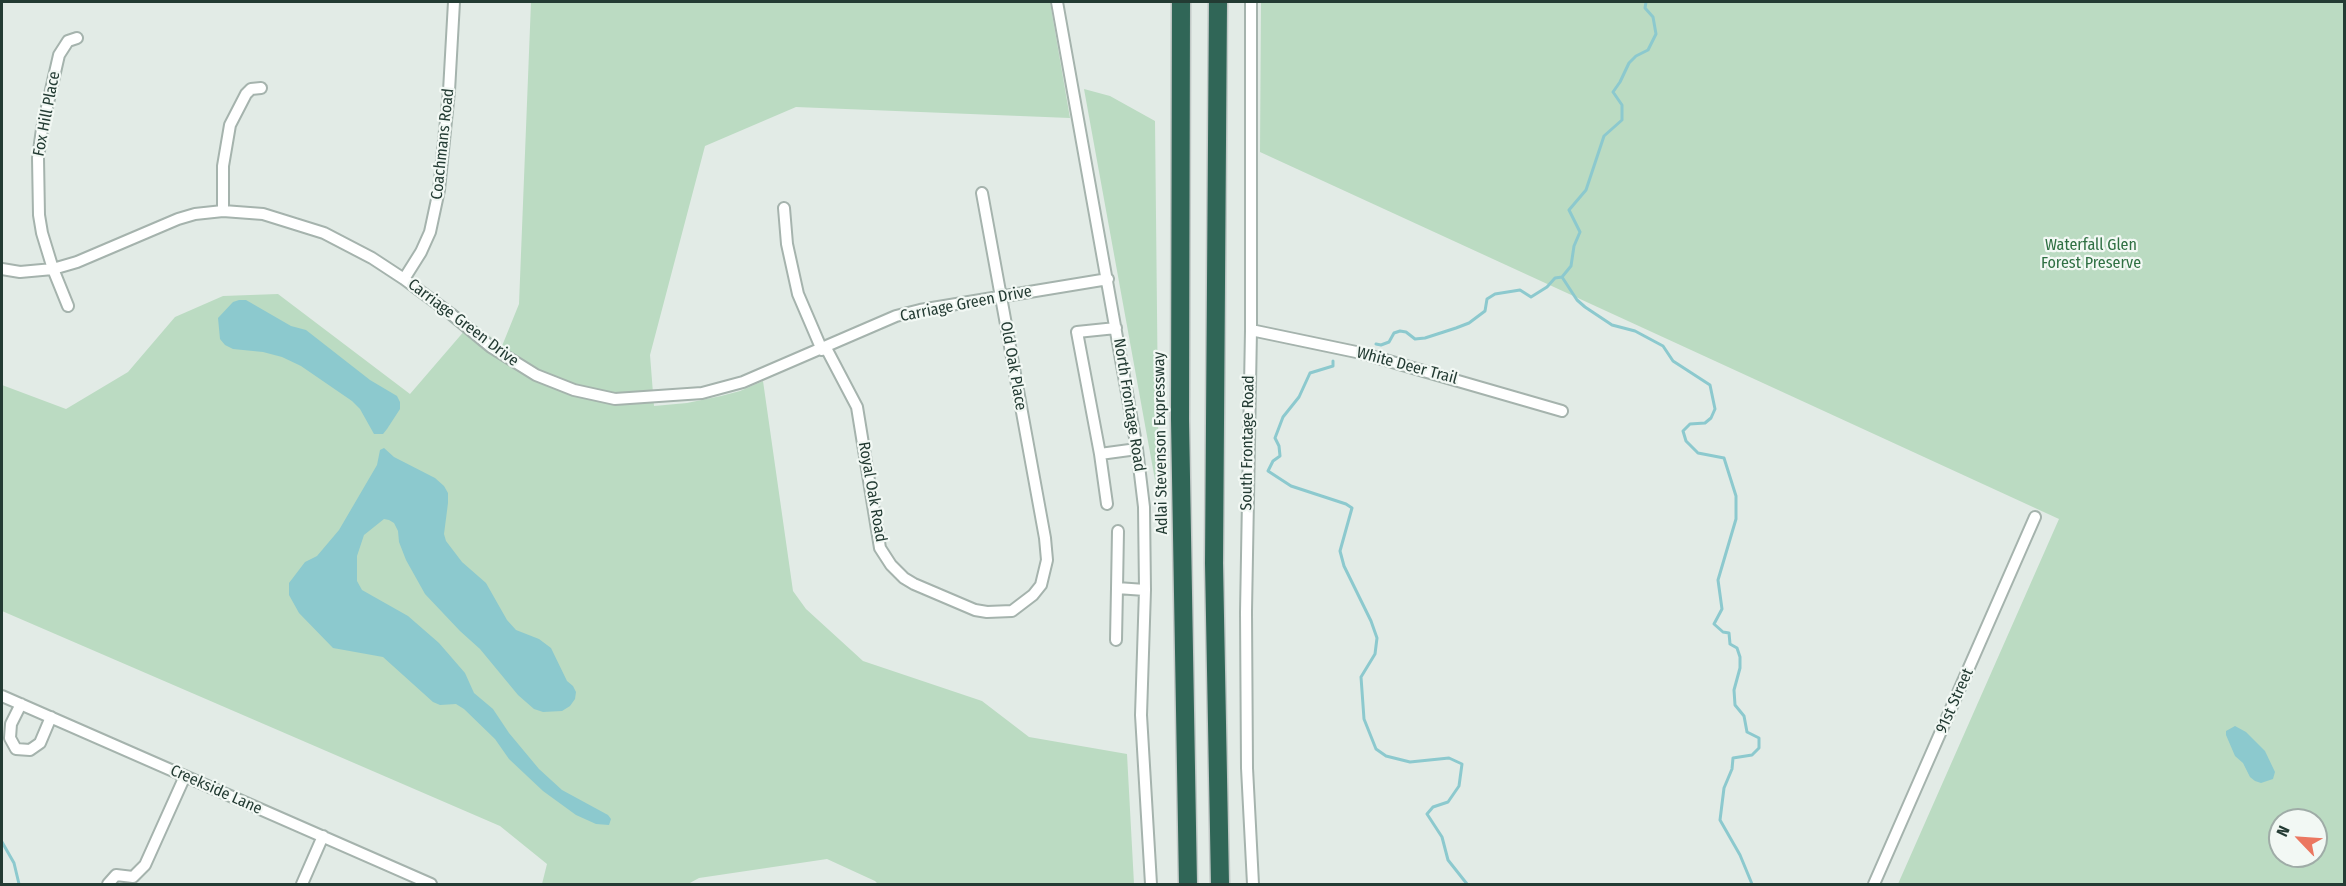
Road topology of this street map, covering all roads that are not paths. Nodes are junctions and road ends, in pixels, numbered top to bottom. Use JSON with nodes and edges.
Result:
{"nodes":[{"id":1,"x":454,"y":2,"type":"edge"},
{"id":2,"x":1057,"y":2,"type":"edge"},
{"id":3,"x":1181,"y":2,"type":"edge"},
{"id":4,"x":1218,"y":2,"type":"edge"},
{"id":5,"x":1251,"y":2,"type":"edge"},
{"id":6,"x":77,"y":38,"type":"dead end"},
{"id":7,"x":261,"y":88,"type":"dead end"},
{"id":8,"x":982,"y":193,"type":"dead end"},
{"id":9,"x":784,"y":208,"type":"dead end"},
{"id":10,"x":223,"y":210,"type":"junction"},
{"id":11,"x":2,"y":269,"type":"edge"},
{"id":12,"x":53,"y":269,"type":"junction"},
{"id":13,"x":404,"y":279,"type":"junction"},
{"id":14,"x":1107,"y":279,"type":"junction"},
{"id":15,"x":1000,"y":296,"type":"junction"},
{"id":16,"x":68,"y":306,"type":"dead end"},
{"id":17,"x":1116,"y":328,"type":"junction"},
{"id":18,"x":1251,"y":330,"type":"junction"},
{"id":19,"x":824,"y":349,"type":"junction"},
{"id":20,"x":1562,"y":411,"type":"dead end"},
{"id":21,"x":1137,"y":448,"type":"junction"},
{"id":22,"x":1100,"y":454,"type":"junction"},
{"id":23,"x":1107,"y":504,"type":"dead end"},
{"id":24,"x":2035,"y":517,"type":"dead end"},
{"id":25,"x":1118,"y":531,"type":"dead end"},
{"id":26,"x":1045,"y":538,"type":"joint"},
{"id":27,"x":1117,"y":588,"type":"junction"},
{"id":28,"x":1145,"y":590,"type":"junction"},
{"id":29,"x":1116,"y":640,"type":"dead end"},
{"id":30,"x":2,"y":696,"type":"edge"},
{"id":31,"x":21,"y":704,"type":"junction"},
{"id":32,"x":51,"y":717,"type":"junction"},
{"id":33,"x":185,"y":776,"type":"junction"},
{"id":34,"x":323,"y":836,"type":"junction"},
{"id":35,"x":135,"y":881,"type":"edge"},
{"id":36,"x":108,"y":885,"type":"edge"},
{"id":37,"x":302,"y":885,"type":"edge"},
{"id":38,"x":431,"y":885,"type":"edge"},
{"id":39,"x":1151,"y":885,"type":"edge"},
{"id":40,"x":1188,"y":885,"type":"edge"},
{"id":41,"x":1220,"y":885,"type":"edge"},
{"id":42,"x":1253,"y":885,"type":"edge"},
{"id":43,"x":1874,"y":885,"type":"edge"}],
"edges":[{"from":1,"to":13,"type":"street","name":"Coachmans Road"},
{"from":2,"to":14,"type":"street","name":"North Frontage Road"},
{"from":3,"to":40,"type":"highway","name":"Adlai Stevenson Expressway"},
{"from":4,"to":41,"type":"highway"},
{"from":5,"to":18,"type":"street","name":"South Frontage Road"},
{"from":6,"to":12,"type":"street","name":"Fox Hill Place"},
{"from":7,"to":10,"type":"street"},
{"from":8,"to":15,"type":"street","name":"Old Oak Place"},
{"from":9,"to":19,"type":"street","name":"Royal Oak Road"},
{"from":10,"to":12,"type":"street","name":"Carriage Green Drive"},
{"from":10,"to":13,"type":"street","name":"Carriage Green Drive"},
{"from":11,"to":12,"type":"street","name":"Carriage Green Drive"},
{"from":12,"to":16,"type":"street","name":"Fox Hill Place"},
{"from":13,"to":19,"type":"street","name":"Carriage Green Drive"},
{"from":14,"to":15,"type":"street","name":"Carriage Green Drive"},
{"from":14,"to":17,"type":"street","name":"North Frontage Road"},
{"from":15,"to":19,"type":"street","name":"Carriage Green Drive"},
{"from":15,"to":26,"type":"street","name":"Old Oak Place"},
{"from":17,"to":21,"type":"street","name":"North Frontage Road"},
{"from":17,"to":22,"type":"street"},
{"from":18,"to":20,"type":"street","name":"White Deer Trail"},
{"from":18,"to":42,"type":"street","name":"South Frontage Road"},
{"from":19,"to":26,"type":"street","name":"Royal Oak Road"},
{"from":21,"to":22,"type":"street"},
{"from":21,"to":28,"type":"street","name":"North Frontage Road"},
{"from":22,"to":23,"type":"street"},
{"from":24,"to":43,"type":"street","name":"91st Street"},
{"from":25,"to":27,"type":"street"},
{"from":27,"to":28,"type":"street"},
{"from":27,"to":29,"type":"street"},
{"from":28,"to":39,"type":"street","name":"North Frontage Road"},
{"from":30,"to":31,"type":"street","name":"Creekside Lane"},
{"from":31,"to":32,"type":"street","name":"Creekside Lane"},
{"from":31,"to":32,"type":"street"},
{"from":32,"to":33,"type":"street","name":"Creekside Lane"},
{"from":33,"to":34,"type":"street","name":"Creekside Lane"},
{"from":33,"to":35,"type":"street"},
{"from":34,"to":37,"type":"street"},
{"from":34,"to":38,"type":"street","name":"Creekside Lane"},
{"from":35,"to":36,"type":"street"}]}
